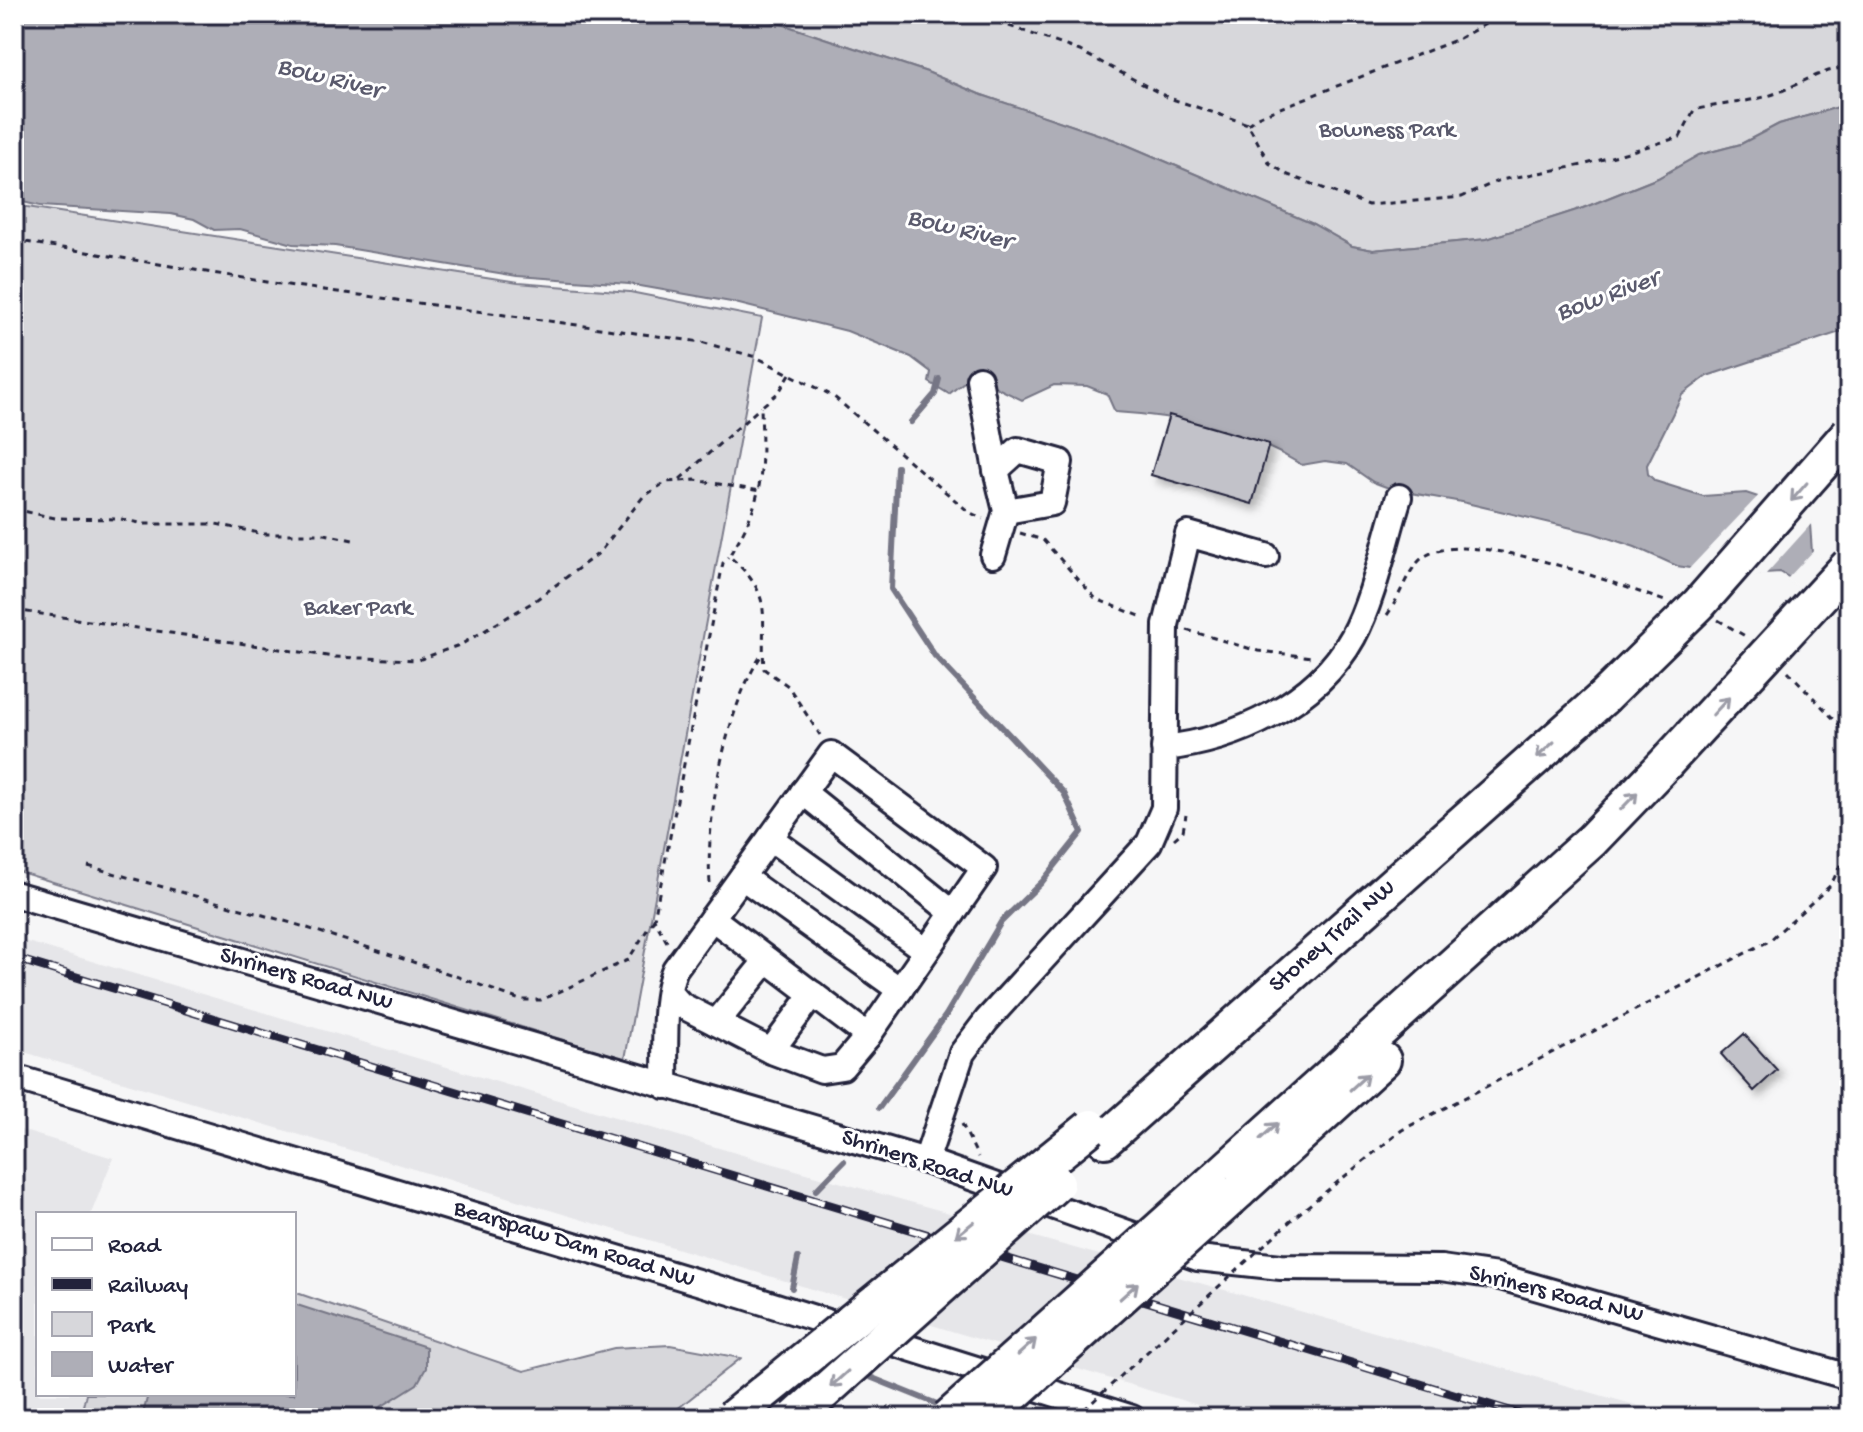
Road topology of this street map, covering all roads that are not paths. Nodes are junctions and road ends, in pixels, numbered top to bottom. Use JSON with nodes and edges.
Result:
{"nodes":[{"id":1,"x":979,"y":379,"type":"dead end"},
{"id":2,"x":1849,"y":433,"type":"edge"},
{"id":3,"x":996,"y":470,"type":"junction"},
{"id":4,"x":1399,"y":497,"type":"dead end"},
{"id":5,"x":1004,"y":519,"type":"junction"},
{"id":6,"x":993,"y":555,"type":"dead end"},
{"id":7,"x":1266,"y":556,"type":"dead end"},
{"id":8,"x":1849,"y":565,"type":"edge"},
{"id":9,"x":1164,"y":748,"type":"junction"},
{"id":10,"x":803,"y":792,"type":"junction"},
{"id":11,"x":770,"y":838,"type":"junction"},
{"id":12,"x":742,"y":877,"type":"junction"},
{"id":13,"x":14,"y":894,"type":"edge"},
{"id":14,"x":716,"y":912,"type":"junction"},
{"id":15,"x":953,"y":913,"type":"junction"},
{"id":16,"x":926,"y":951,"type":"junction"},
{"id":17,"x":767,"y":960,"type":"junction"},
{"id":18,"x":900,"y":990,"type":"junction"},
{"id":19,"x":670,"y":993,"type":"junction"},
{"id":20,"x":813,"y":994,"type":"junction"},
{"id":21,"x":716,"y":1023,"type":"junction"},
{"id":22,"x":868,"y":1036,"type":"junction"},
{"id":23,"x":771,"y":1051,"type":"junction"},
{"id":24,"x":14,"y":1077,"type":"edge"},
{"id":25,"x":665,"y":1086,"type":"junction"},
{"id":26,"x":1098,"y":1134,"type":"junction"},
{"id":27,"x":926,"y":1161,"type":"junction"},
{"id":28,"x":1225,"y":1187,"type":"junction"},
{"id":29,"x":1849,"y":1377,"type":"edge"},
{"id":30,"x":732,"y":1418,"type":"edge"},
{"id":31,"x":795,"y":1418,"type":"edge"},
{"id":32,"x":948,"y":1418,"type":"edge"},
{"id":33,"x":987,"y":1418,"type":"edge"},
{"id":34,"x":1132,"y":1418,"type":"edge"}],
"edges":[{"from":1,"to":3,"type":"street"},
{"from":2,"to":26,"type":"highway","name":"Stoney Trail NW","one_way":true,"bridge":true},
{"from":3,"to":5,"type":"street"},
{"from":3,"to":5,"type":"street"},
{"from":4,"to":9,"type":"street"},
{"from":5,"to":6,"type":"street"},
{"from":7,"to":9,"type":"street"},
{"from":28,"to":8,"type":"highway","one_way":true,"bridge":true},
{"from":9,"to":27,"type":"street"},
{"from":10,"to":11,"type":"street"},
{"from":10,"to":15,"type":"street"},
{"from":10,"to":15,"type":"street"},
{"from":11,"to":12,"type":"street"},
{"from":11,"to":16,"type":"street"},
{"from":12,"to":14,"type":"street"},
{"from":12,"to":18,"type":"street"},
{"from":13,"to":25,"type":"street","name":"Shriners Road NW"},
{"from":14,"to":17,"type":"street"},
{"from":14,"to":19,"type":"street"},
{"from":15,"to":16,"type":"street"},
{"from":16,"to":18,"type":"street"},
{"from":17,"to":20,"type":"street"},
{"from":17,"to":21,"type":"street"},
{"from":18,"to":22,"type":"street"},
{"from":19,"to":21,"type":"street"},
{"from":19,"to":25,"type":"street"},
{"from":20,"to":22,"type":"street"},
{"from":20,"to":23,"type":"street"},
{"from":21,"to":23,"type":"street"},
{"from":22,"to":23,"type":"street"},
{"from":24,"to":34,"type":"street","name":"Bearspaw Dam Road NW"},
{"from":25,"to":27,"type":"street","name":"Shriners Road NW"},
{"from":26,"to":30,"type":"highway","one_way":true,"bridge":true},
{"from":26,"to":31,"type":"highway","name":"Stoney Trail NW","one_way":true,"bridge":true},
{"from":27,"to":29,"type":"street","name":"Shriners Road NW"},
{"from":32,"to":28,"type":"highway","one_way":true,"bridge":true},
{"from":33,"to":28,"type":"highway","one_way":true,"bridge":true}]}
